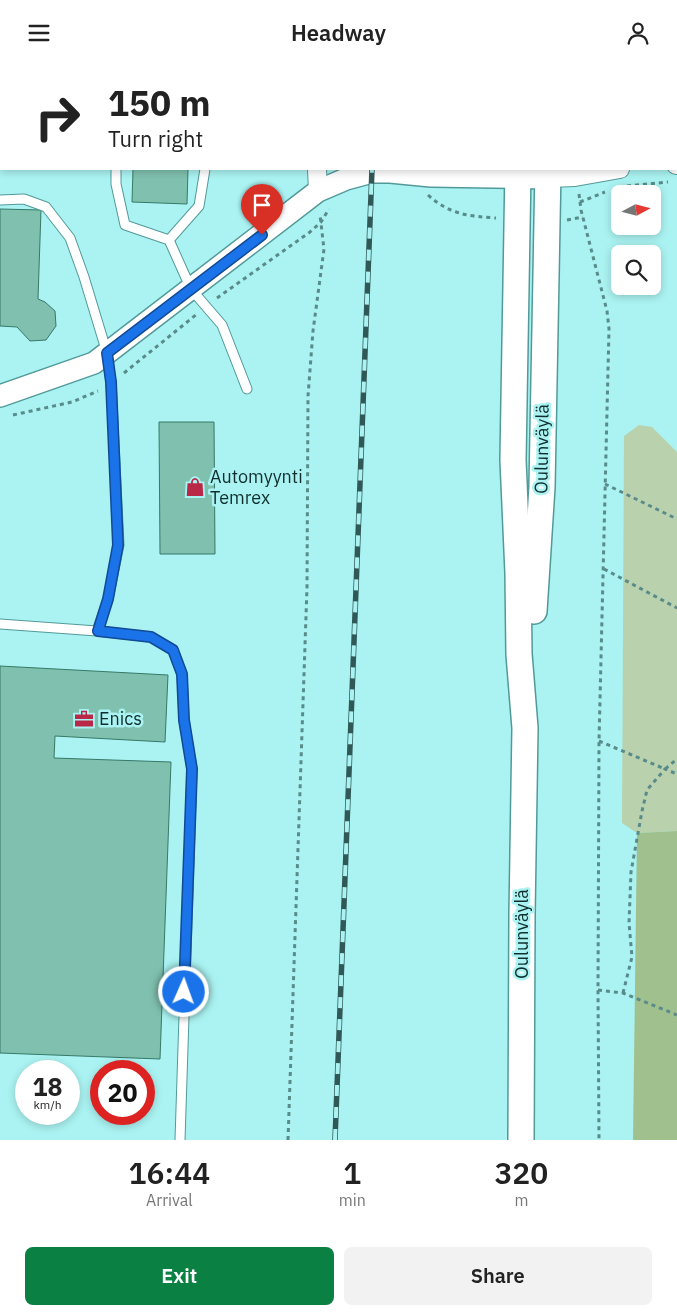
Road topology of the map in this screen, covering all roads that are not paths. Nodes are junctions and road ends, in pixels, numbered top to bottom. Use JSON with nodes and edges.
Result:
{"nodes":[{"id":1,"x":116,"y":170,"type":"edge"},
{"id":2,"x":205,"y":170,"type":"edge"},
{"id":3,"x":317,"y":170,"type":"edge"},
{"id":4,"x":393,"y":170,"type":"edge"},
{"id":5,"x":614,"y":170,"type":"edge"},
{"id":6,"x":518,"y":173,"type":"edge"},
{"id":7,"x":548,"y":174,"type":"edge"},
{"id":8,"x":318,"y":191,"type":"junction"},
{"id":9,"x":0,"y":200,"type":"edge"},
{"id":10,"x":169,"y":240,"type":"junction"},
{"id":11,"x":191,"y":289,"type":"junction"},
{"id":12,"x":107,"y":353,"type":"junction"},
{"id":13,"x":247,"y":389,"type":"dead end"},
{"id":14,"x":0,"y":395,"type":"edge"},
{"id":15,"x":0,"y":624,"type":"edge"},
{"id":16,"x":98,"y":631,"type":"junction"},
{"id":17,"x":525,"y":728,"type":"junction"},
{"id":18,"x":180,"y":1140,"type":"edge"},
{"id":19,"x":521,"y":1140,"type":"edge"}],
"edges":[{"from":1,"to":10,"type":"lane"},
{"from":2,"to":10,"type":"lane"},
{"from":3,"to":8,"type":"street"},
{"from":4,"to":6,"type":"street"},
{"from":4,"to":8,"type":"street"},
{"from":5,"to":7,"type":"street"},
{"from":6,"to":7,"type":"street"},
{"from":6,"to":17,"type":"main road","name":"Oulunväylä"},
{"from":7,"to":17,"type":"main road","name":"Oulunväylä"},
{"from":8,"to":11,"type":"street"},
{"from":9,"to":12,"type":"lane"},
{"from":10,"to":11,"type":"lane"},
{"from":11,"to":12,"type":"street"},
{"from":11,"to":13,"type":"lane"},
{"from":12,"to":14,"type":"street"},
{"from":12,"to":16,"type":"lane"},
{"from":15,"to":16,"type":"lane"},
{"from":16,"to":18,"type":"lane"},
{"from":17,"to":19,"type":"main road","name":"Oulunväylä"}]}
